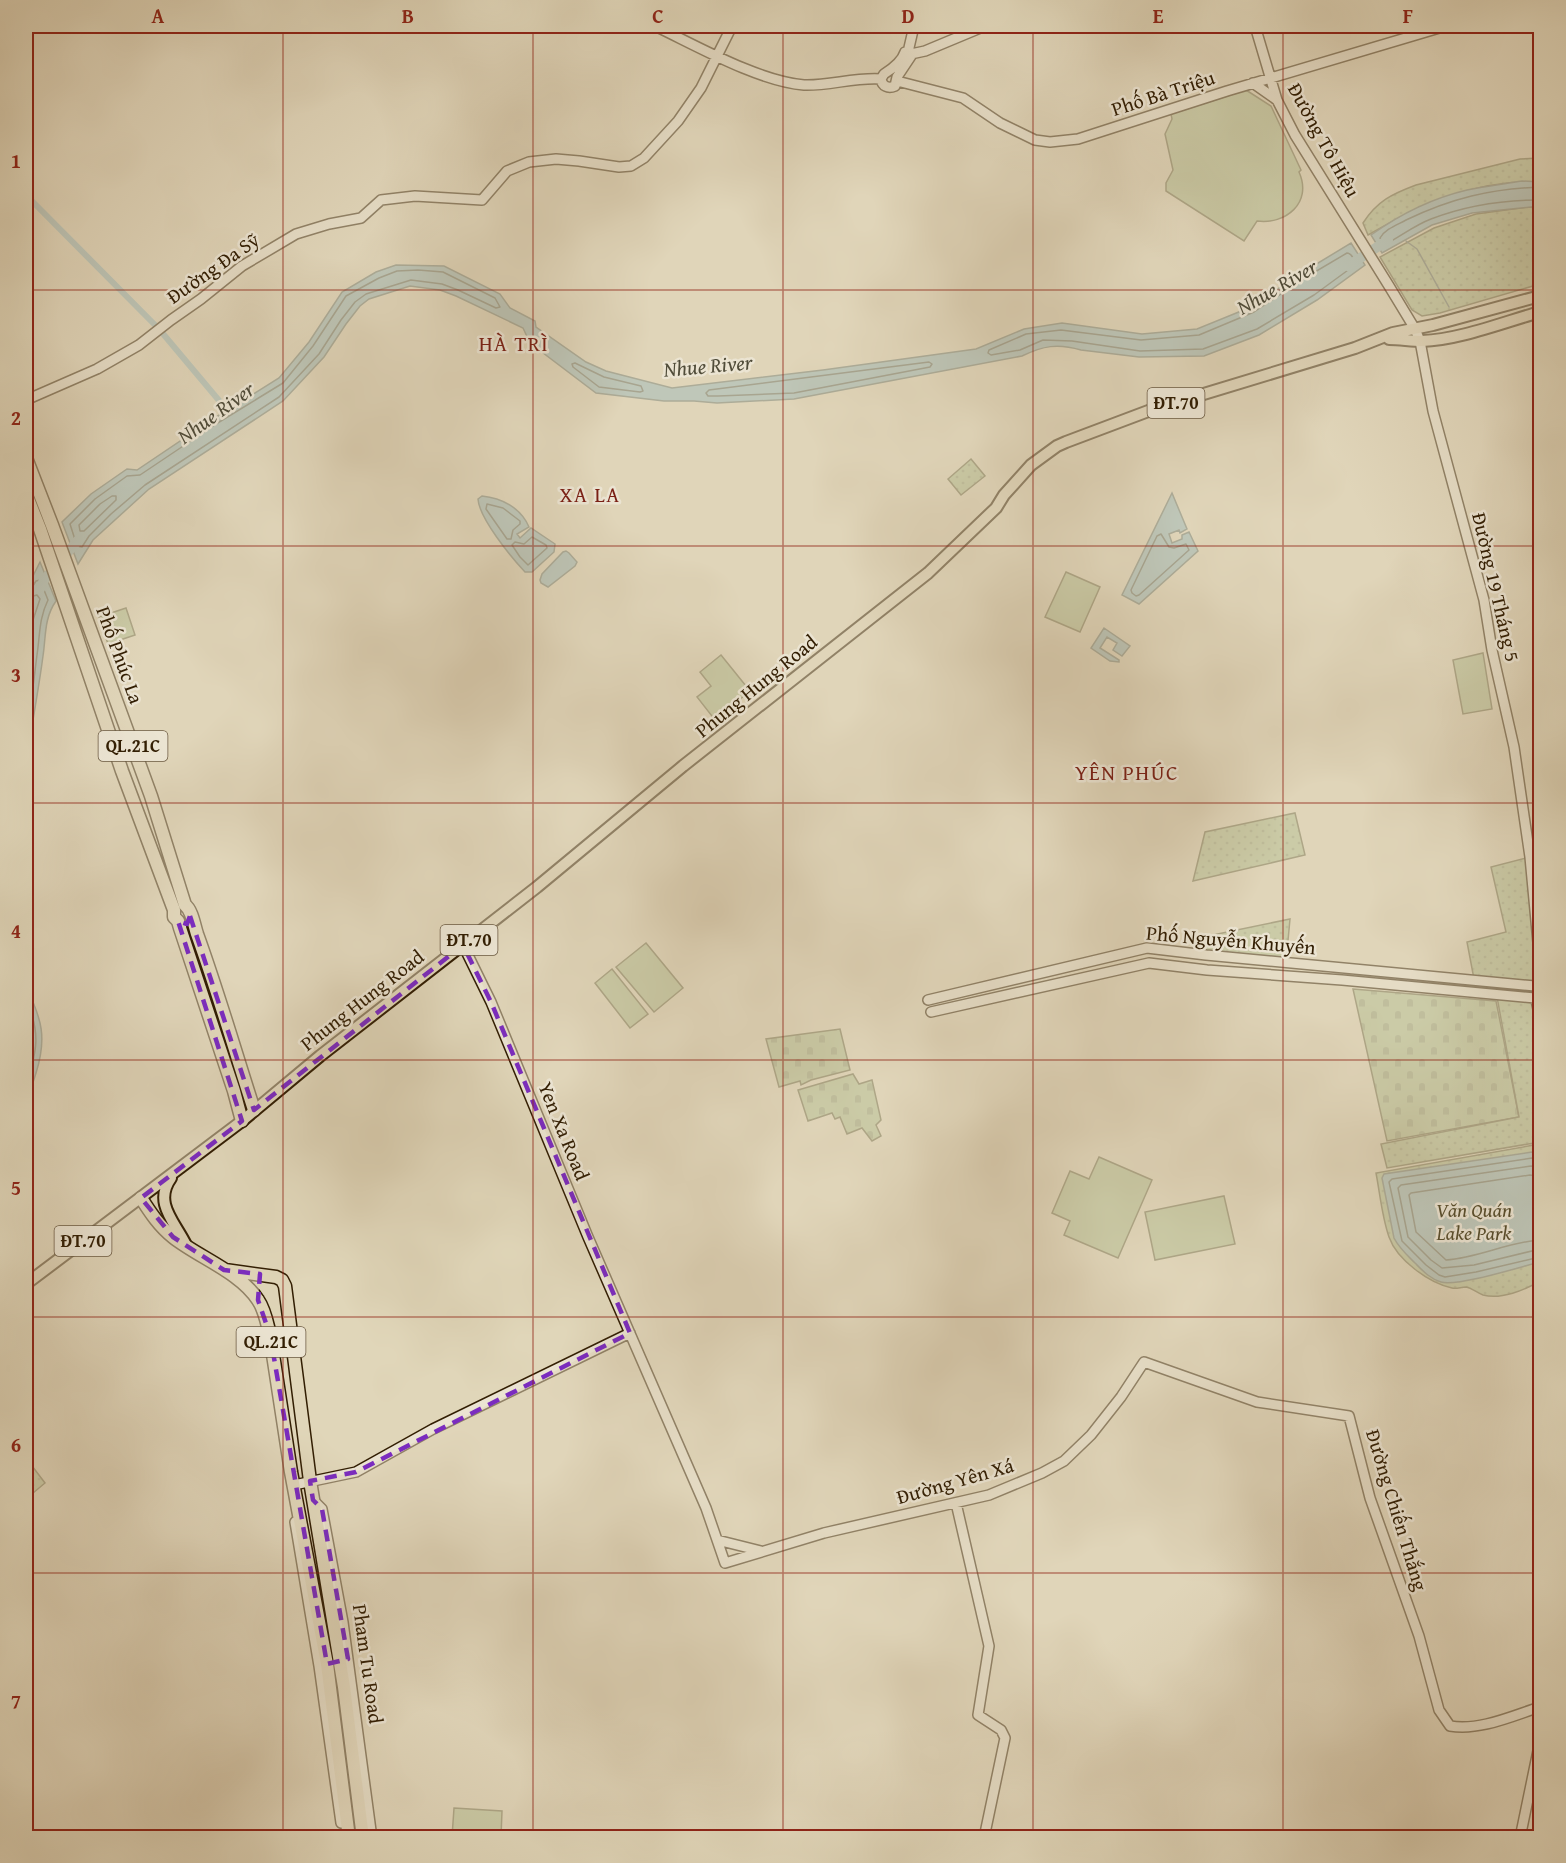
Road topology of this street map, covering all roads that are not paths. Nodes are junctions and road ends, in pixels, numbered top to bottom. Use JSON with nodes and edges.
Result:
{"nodes":[{"id":1,"x":655,"y":26,"type":"edge"},
{"id":2,"x":732,"y":26,"type":"edge"},
{"id":3,"x":914,"y":26,"type":"edge"},
{"id":4,"x":985,"y":26,"type":"edge"},
{"id":5,"x":1255,"y":26,"type":"edge"},
{"id":6,"x":1446,"y":26,"type":"edge"},
{"id":7,"x":717,"y":55,"type":"junction"},
{"id":8,"x":908,"y":55,"type":"junction"},
{"id":9,"x":895,"y":77,"type":"junction"},
{"id":10,"x":1270,"y":78,"type":"junction"},
{"id":11,"x":881,"y":79,"type":"junction"},
{"id":12,"x":1253,"y":83,"type":"junction"},
{"id":13,"x":1277,"y":100,"type":"junction"},
{"id":14,"x":1538,"y":297,"type":"edge"},
{"id":15,"x":1540,"y":312,"type":"edge"},
{"id":16,"x":1474,"y":315,"type":"junction"},
{"id":17,"x":1415,"y":329,"type":"junction"},
{"id":18,"x":1479,"y":330,"type":"junction"},
{"id":19,"x":1381,"y":339,"type":"junction"},
{"id":20,"x":1420,"y":341,"type":"junction"},
{"id":21,"x":26,"y":400,"type":"edge"},
{"id":22,"x":26,"y":458,"type":"edge"},
{"id":23,"x":26,"y":494,"type":"edge"},
{"id":24,"x":46,"y":527,"type":"junction"},
{"id":25,"x":182,"y":913,"type":"junction"},
{"id":26,"x":463,"y":945,"type":"junction"},
{"id":27,"x":1540,"y":964,"type":"edge"},
{"id":28,"x":1538,"y":984,"type":"edge"},
{"id":29,"x":928,"y":1000,"type":"dead end"},
{"id":30,"x":1537,"y":1000,"type":"edge"},
{"id":31,"x":931,"y":1012,"type":"dead end"},
{"id":32,"x":1540,"y":1018,"type":"edge"},
{"id":33,"x":254,"y":1110,"type":"junction"},
{"id":34,"x":242,"y":1121,"type":"junction"},
{"id":35,"x":175,"y":1172,"type":"junction"},
{"id":36,"x":141,"y":1198,"type":"junction"},
{"id":37,"x":186,"y":1245,"type":"junction"},
{"id":38,"x":224,"y":1270,"type":"junction"},
{"id":39,"x":284,"y":1283,"type":"junction"},
{"id":40,"x":26,"y":1284,"type":"edge"},
{"id":41,"x":258,"y":1300,"type":"junction"},
{"id":42,"x":630,"y":1333,"type":"junction"},
{"id":43,"x":1144,"y":1362,"type":"joint"},
{"id":44,"x":310,"y":1481,"type":"junction"},
{"id":45,"x":294,"y":1485,"type":"junction"},
{"id":46,"x":956,"y":1503,"type":"junction"},
{"id":47,"x":717,"y":1540,"type":"junction"},
{"id":48,"x":763,"y":1552,"type":"junction"},
{"id":49,"x":344,"y":1660,"type":"junction"},
{"id":50,"x":323,"y":1665,"type":"junction"},
{"id":51,"x":1540,"y":1707,"type":"edge"},
{"id":52,"x":1540,"y":1741,"type":"edge"},
{"id":53,"x":343,"y":1838,"type":"edge"},
{"id":54,"x":349,"y":1838,"type":"edge"},
{"id":55,"x":363,"y":1838,"type":"edge"},
{"id":56,"x":372,"y":1838,"type":"edge"},
{"id":57,"x":984,"y":1838,"type":"edge"},
{"id":58,"x":1520,"y":1838,"type":"edge"}],
"edges":[{"from":1,"to":7,"type":"street"},
{"from":2,"to":7,"type":"street","name":"Đường Đa Sỹ"},
{"from":3,"to":8,"type":"street"},
{"from":4,"to":8,"type":"street"},
{"from":5,"to":10,"type":"street","name":"Đường Tô Hiệu"},
{"from":6,"to":10,"type":"street","name":"Phố Bà Triệu"},
{"from":7,"to":11,"type":"street"},
{"from":7,"to":21,"type":"street","name":"Đường Đa Sỹ"},
{"from":8,"to":9,"type":"street"},
{"from":9,"to":11,"type":"street"},
{"from":9,"to":11,"type":"street"},
{"from":9,"to":12,"type":"street","name":"Phố Bà Triệu"},
{"from":10,"to":12,"type":"street","name":"Phố Bà Triệu"},
{"from":10,"to":13,"type":"street","name":"Đường Tô Hiệu"},
{"from":12,"to":13,"type":"street"},
{"from":13,"to":17,"type":"street","name":"Đường Tô Hiệu"},
{"from":14,"to":15,"type":"main road"},
{"from":14,"to":16,"type":"main road","name":"Phung Hung Road","number":"ĐT.70"},
{"from":15,"to":18,"type":"main road","name":"Phung Hung Road","number":"ĐT.70"},
{"from":16,"to":17,"type":"main road","name":"Phung Hung Road","number":"ĐT.70"},
{"from":16,"to":18,"type":"main road"},
{"from":17,"to":19,"type":"main road","name":"Phung Hung Road","number":"ĐT.70"},
{"from":17,"to":20,"type":"street","name":"Đường 19 Tháng 5"},
{"from":18,"to":20,"type":"main road","name":"Phung Hung Road","number":"ĐT.70"},
{"from":19,"to":20,"type":"main road","name":"Phung Hung Road","number":"ĐT.70"},
{"from":19,"to":26,"type":"main road","name":"Phung Hung Road","number":"ĐT.70"},
{"from":20,"to":27,"type":"street","name":"Đường 19 Tháng 5"},
{"from":22,"to":24,"type":"highway","number":"QL.21C"},
{"from":23,"to":24,"type":"highway","number":"QL.21C"},
{"from":24,"to":25,"type":"highway","name":"Phố Phúc La","number":"QL.21C"},
{"from":24,"to":25,"type":"highway","name":"Phố Phúc La","number":"QL.21C"},
{"from":25,"to":33,"type":"highway","name":"Phố Phúc La","number":"QL.21C"},
{"from":25,"to":34,"type":"highway","name":"Phố Phúc La","number":"QL.21C"},
{"from":26,"to":33,"type":"main road","name":"Phung Hung Road","number":"ĐT.70"},
{"from":26,"to":42,"type":"street","name":"Yen Xa Road"},
{"from":27,"to":28,"type":"street","name":"Đường 19 Tháng 5"},
{"from":28,"to":29,"type":"street","name":"Phố Nguyễn Khuyến"},
{"from":28,"to":30,"type":"street","name":"Đường 19 Tháng 5"},
{"from":30,"to":31,"type":"street","name":"Phố Nguyễn Khuyến"},
{"from":30,"to":32,"type":"street"},
{"from":33,"to":34,"type":"main road","name":"Phung Hung Road","number":"ĐT.70"},
{"from":34,"to":35,"type":"main road","name":"Phung Hung Road","number":"ĐT.70"},
{"from":35,"to":36,"type":"main road","number":"ĐT.70"},
{"from":35,"to":37,"type":"main road"},
{"from":36,"to":37,"type":"highway","name":"Pham Tu Road"},
{"from":36,"to":40,"type":"main road","number":"ĐT.70"},
{"from":37,"to":38,"type":"highway","name":"Pham Tu Road"},
{"from":38,"to":39,"type":"highway","name":"Pham Tu Road"},
{"from":38,"to":41,"type":"highway","name":"Pham Tu Road","number":"QL.21C"},
{"from":39,"to":41,"type":"highway"},
{"from":39,"to":44,"type":"highway","name":"Pham Tu Road"},
{"from":41,"to":45,"type":"highway","name":"Pham Tu Road","number":"QL.21C"},
{"from":42,"to":44,"type":"street"},
{"from":42,"to":47,"type":"street","name":"Đường Yên Xá"},
{"from":43,"to":46,"type":"street","name":"Đường Yên Xá"},
{"from":43,"to":51,"type":"street","name":"Đường Chiến Thắng"},
{"from":44,"to":45,"type":"street"},
{"from":44,"to":49,"type":"highway","name":"Pham Tu Road"},
{"from":45,"to":50,"type":"highway","name":"Pham Tu Road","number":"QL.21C"},
{"from":46,"to":48,"type":"street","name":"Đường Yên Xá"},
{"from":46,"to":57,"type":"street"},
{"from":47,"to":48,"type":"street"},
{"from":47,"to":48,"type":"street","name":"Đường Yên Xá"},
{"from":49,"to":50,"type":"highway"},
{"from":49,"to":55,"type":"highway","name":"Pham Tu Road"},
{"from":49,"to":56,"type":"street","name":"Pham Tu Road"},
{"from":50,"to":53,"type":"street","name":"Pham Tu Road"},
{"from":50,"to":54,"type":"highway","name":"Pham Tu Road","number":"QL.21C"},
{"from":52,"to":58,"type":"street"}]}
